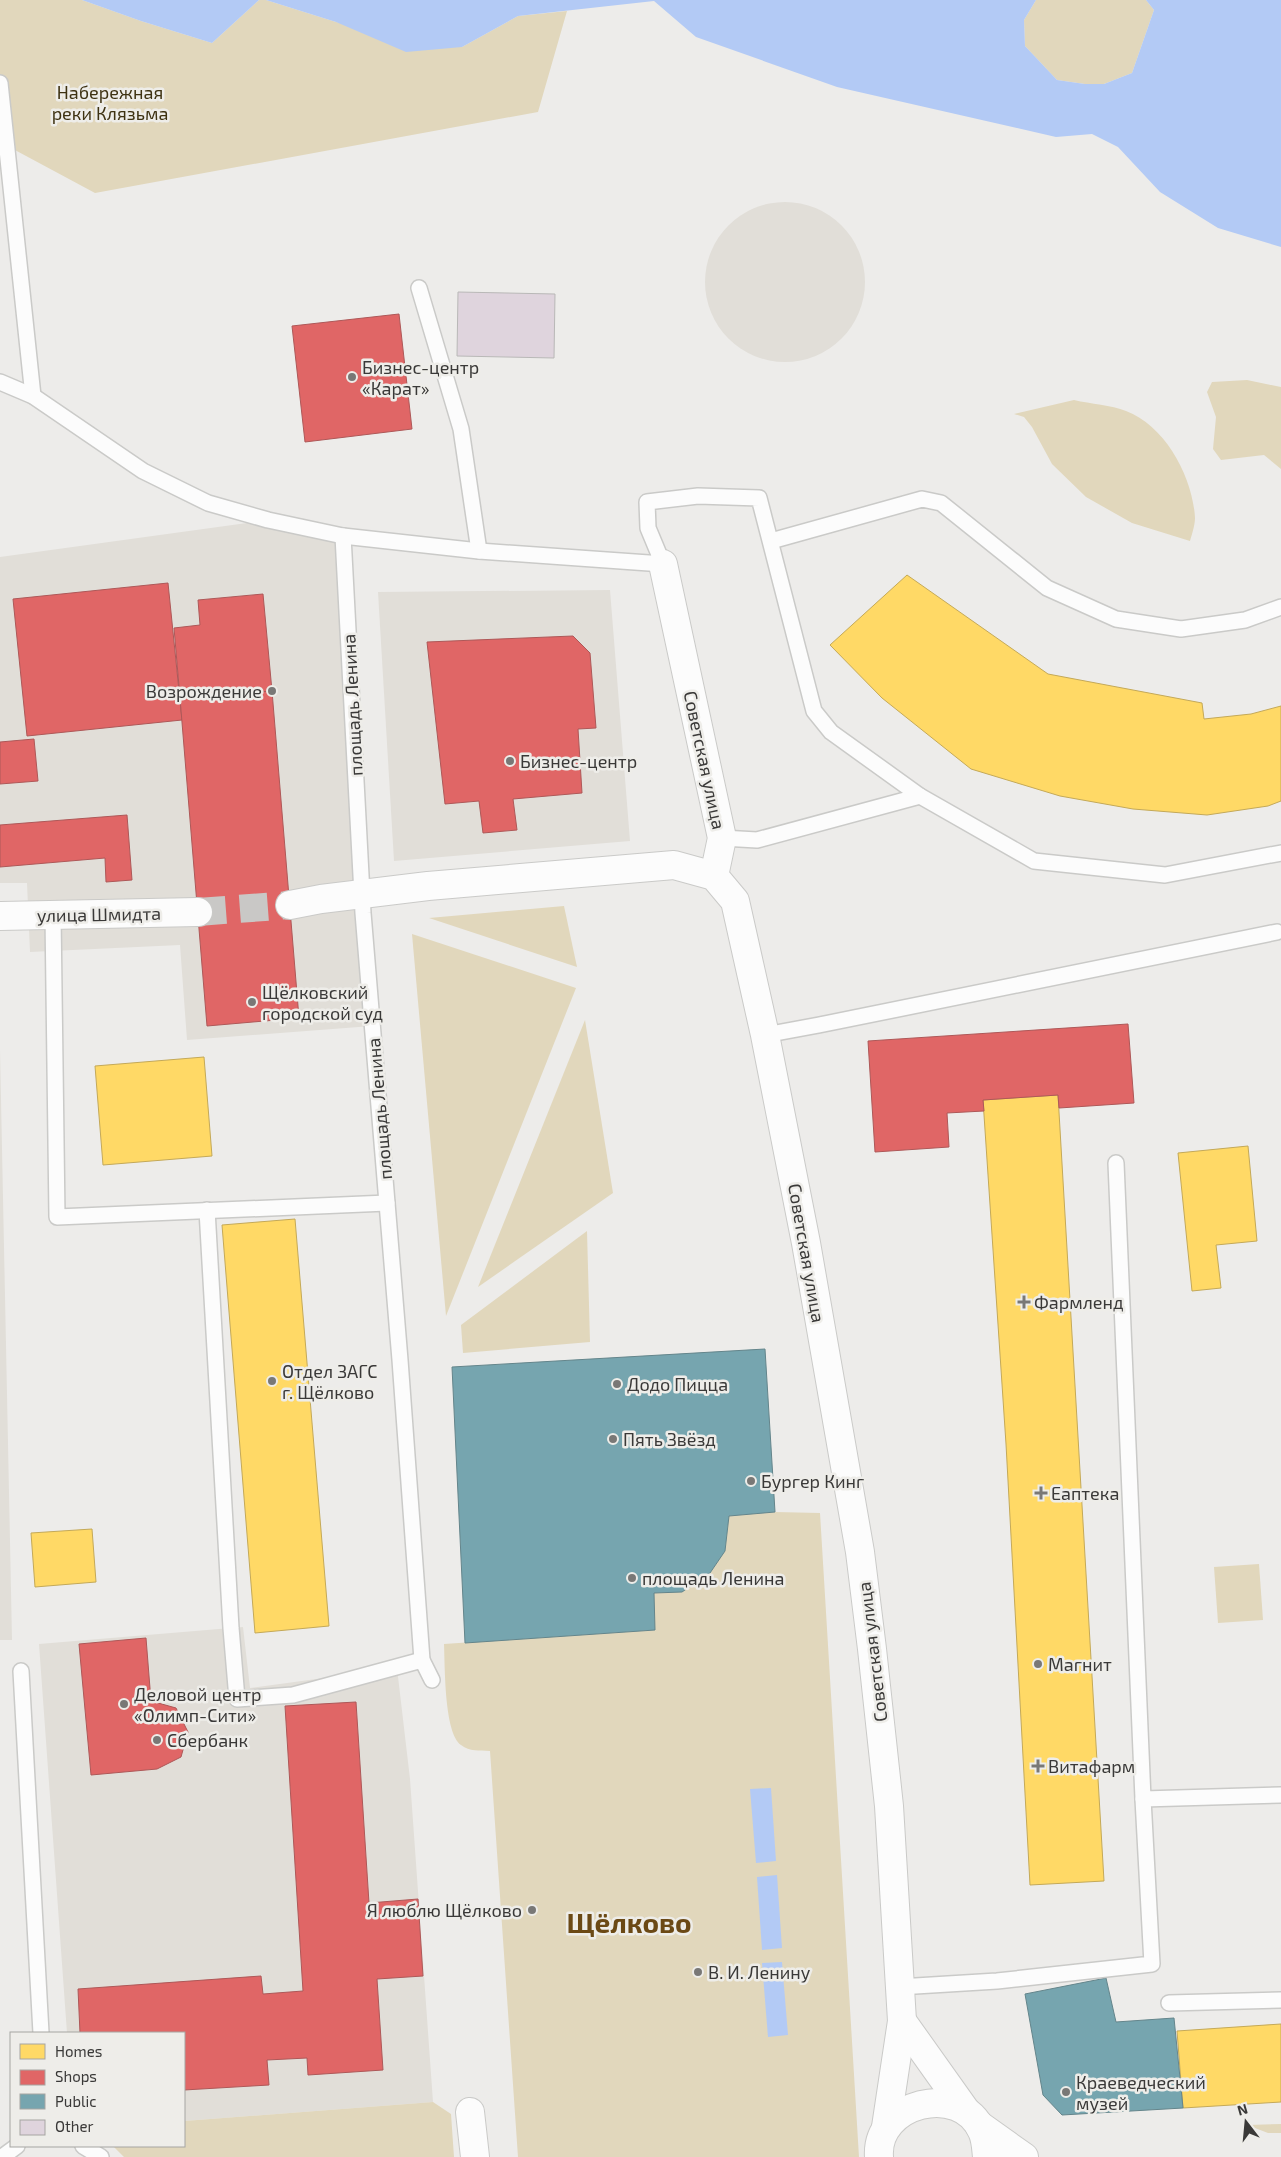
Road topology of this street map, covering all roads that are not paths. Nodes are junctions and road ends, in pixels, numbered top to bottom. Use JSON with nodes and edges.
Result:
{"nodes":[{"id":1,"x":0,"y":83,"type":"edge"},
{"id":2,"x":419,"y":288,"type":"dead end"},
{"id":3,"x":0,"y":382,"type":"edge"},
{"id":4,"x":33,"y":396,"type":"junction"},
{"id":5,"x":343,"y":536,"type":"junction"},
{"id":6,"x":770,"y":540,"type":"junction"},
{"id":7,"x":479,"y":551,"type":"junction"},
{"id":8,"x":663,"y":564,"type":"junction"},
{"id":9,"x":1281,"y":607,"type":"edge"},
{"id":10,"x":920,"y":796,"type":"junction"},
{"id":11,"x":722,"y":838,"type":"junction"},
{"id":12,"x":1281,"y":853,"type":"edge"},
{"id":13,"x":714,"y":876,"type":"junction"},
{"id":14,"x":362,"y":893,"type":"junction"},
{"id":15,"x":290,"y":905,"type":"tunnel mouth"},
{"id":16,"x":198,"y":912,"type":"tunnel mouth"},
{"id":17,"x":54,"y":915,"type":"junction"},
{"id":18,"x":0,"y":916,"type":"edge"},
{"id":19,"x":1276,"y":932,"type":"dead end"},
{"id":20,"x":765,"y":1035,"type":"junction"},
{"id":21,"x":1116,"y":1164,"type":"dead end"},
{"id":22,"x":387,"y":1203,"type":"junction"},
{"id":23,"x":207,"y":1210,"type":"junction"},
{"id":24,"x":422,"y":1660,"type":"junction"},
{"id":25,"x":21,"y":1671,"type":"dead end"},
{"id":26,"x":432,"y":1680,"type":"dead end"},
{"id":27,"x":1281,"y":1795,"type":"edge"},
{"id":28,"x":1143,"y":1799,"type":"junction"},
{"id":29,"x":899,"y":1987,"type":"junction"},
{"id":30,"x":1281,"y":2000,"type":"edge"},
{"id":31,"x":1169,"y":2003,"type":"dead end"},
{"id":32,"x":902,"y":2021,"type":"junction"},
{"id":33,"x":41,"y":2032,"type":"edge"},
{"id":34,"x":470,"y":2112,"type":"dead end"},
{"id":35,"x":972,"y":2118,"type":"junction"},
{"id":36,"x":886,"y":2127,"type":"junction"},
{"id":37,"x":16,"y":2147,"type":"edge"},
{"id":38,"x":85,"y":2147,"type":"edge"},
{"id":39,"x":2,"y":2157,"type":"edge"},
{"id":40,"x":101,"y":2157,"type":"edge"},
{"id":41,"x":475,"y":2157,"type":"edge"},
{"id":42,"x":879,"y":2157,"type":"edge"},
{"id":43,"x":986,"y":2157,"type":"edge"},
{"id":44,"x":1024,"y":2157,"type":"edge"}],
"edges":[{"from":1,"to":4,"type":"lane"},
{"from":2,"to":7,"type":"lane"},
{"from":3,"to":4,"type":"lane"},
{"from":4,"to":5,"type":"lane"},
{"from":5,"to":7,"type":"lane"},
{"from":5,"to":14,"type":"lane","name":"площадь Ленина"},
{"from":6,"to":8,"type":"lane","name":"Советская улица"},
{"from":6,"to":9,"type":"lane"},
{"from":6,"to":10,"type":"lane"},
{"from":7,"to":8,"type":"lane"},
{"from":8,"to":11,"type":"street","name":"Советская улица"},
{"from":10,"to":11,"type":"lane"},
{"from":10,"to":12,"type":"lane"},
{"from":11,"to":13,"type":"street","name":"Советская улица"},
{"from":13,"to":14,"type":"street"},
{"from":13,"to":20,"type":"street","name":"Советская улица"},
{"from":14,"to":15,"type":"street"},
{"from":14,"to":22,"type":"lane","name":"площадь Ленина"},
{"from":16,"to":17,"type":"street","name":"улица Шмидта"},
{"from":17,"to":18,"type":"street","name":"улица Шмидта"},
{"from":17,"to":23,"type":"lane"},
{"from":19,"to":20,"type":"lane"},
{"from":20,"to":29,"type":"street","name":"Советская улица"},
{"from":21,"to":28,"type":"lane"},
{"from":22,"to":23,"type":"lane"},
{"from":22,"to":24,"type":"lane","name":"площадь Ленина"},
{"from":23,"to":24,"type":"lane"},
{"from":24,"to":26,"type":"lane","name":"площадь Ленина"},
{"from":25,"to":33,"type":"lane"},
{"from":27,"to":28,"type":"lane"},
{"from":28,"to":29,"type":"lane"},
{"from":29,"to":32,"type":"street","name":"Советская улица"},
{"from":30,"to":31,"type":"lane"},
{"from":32,"to":35,"type":"street"},
{"from":32,"to":36,"type":"street","name":"Советская улица"},
{"from":34,"to":41,"type":"street"},
{"from":35,"to":36,"type":"street"},
{"from":35,"to":43,"type":"street"},
{"from":35,"to":44,"type":"street"},
{"from":36,"to":42,"type":"street","name":"Советская улица"},
{"from":37,"to":39,"type":"lane"},
{"from":38,"to":40,"type":"lane"}]}
